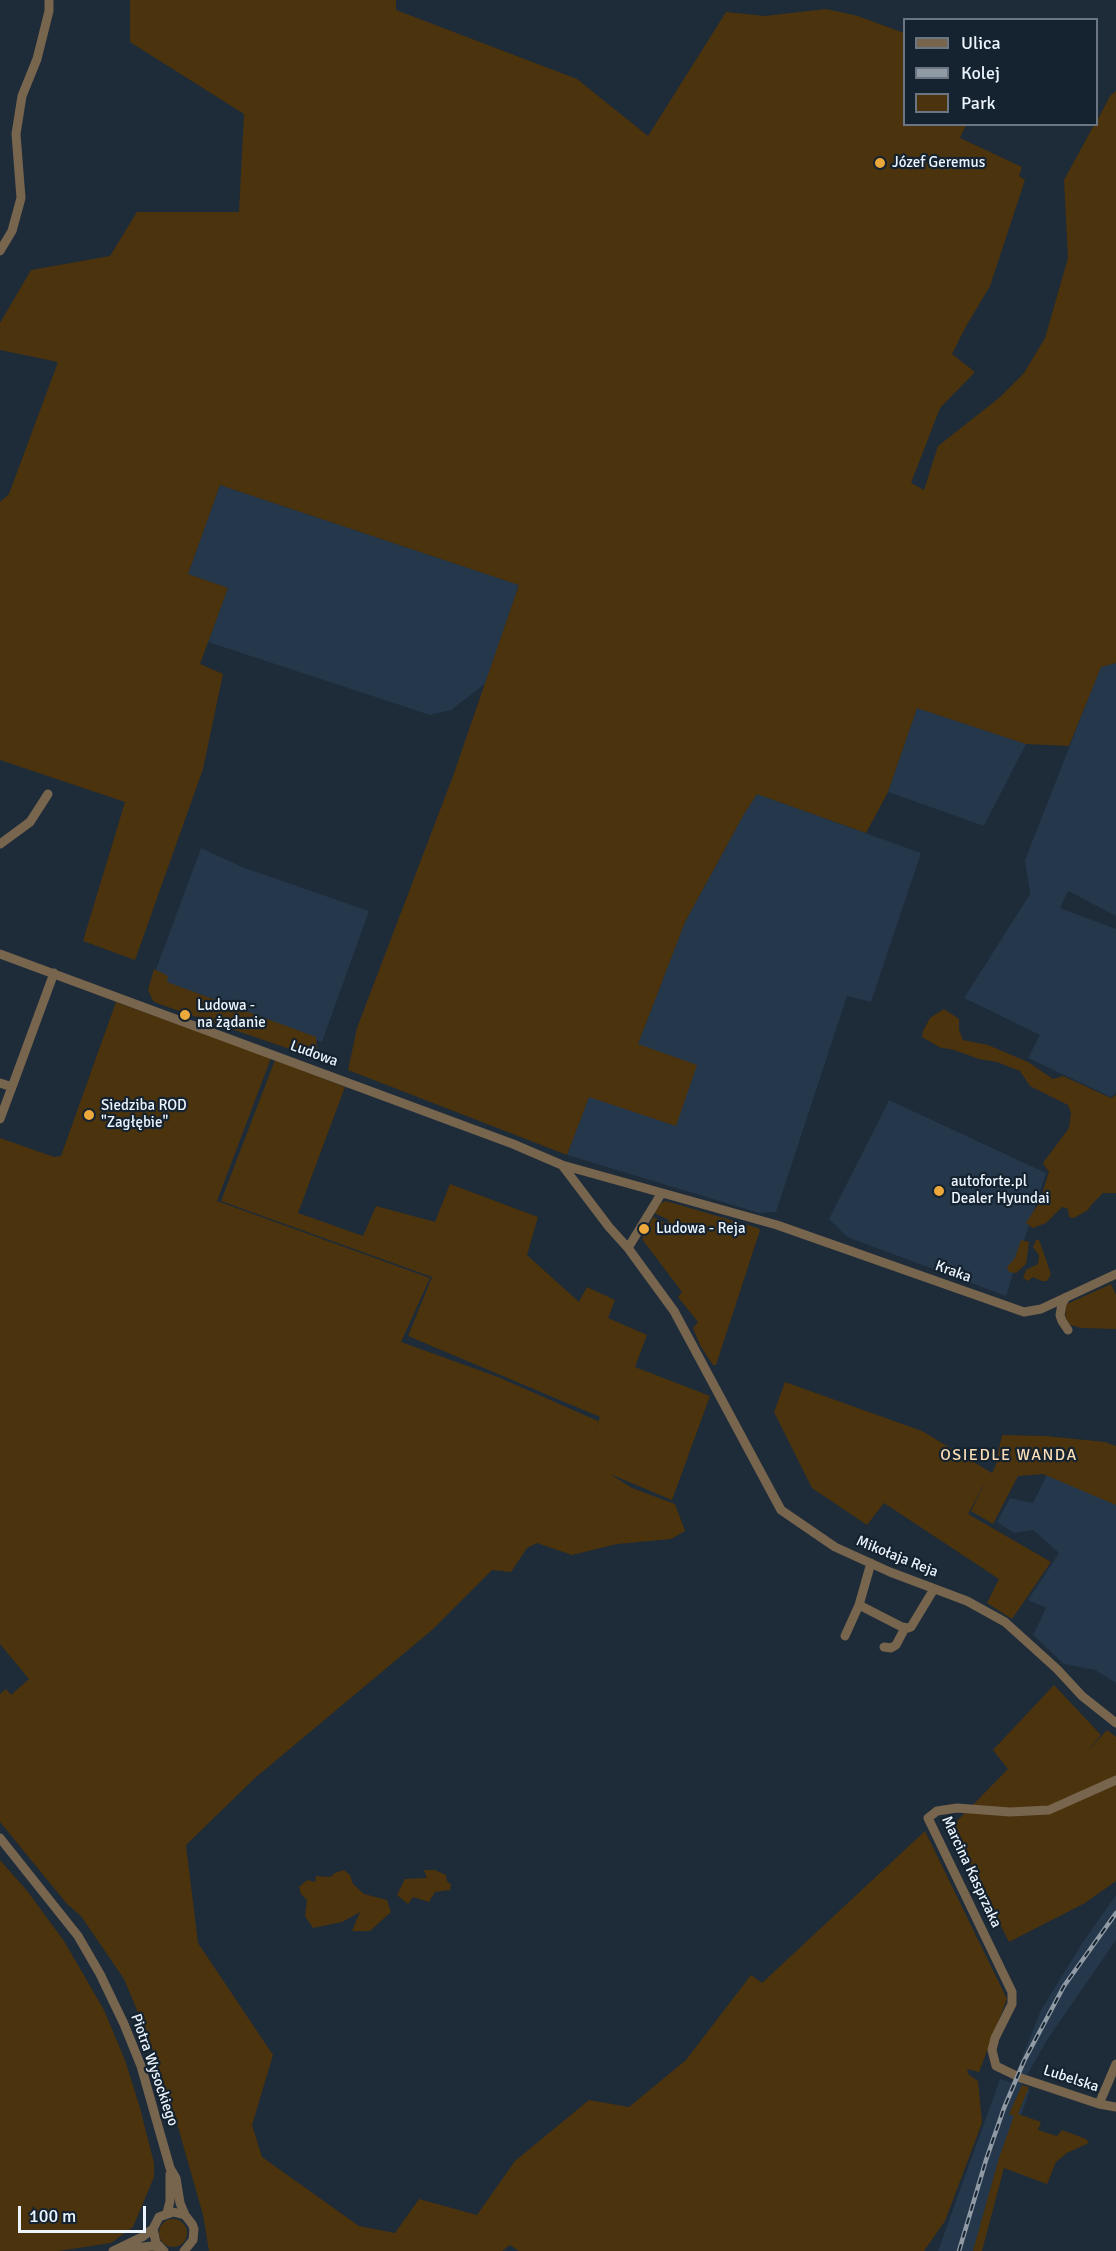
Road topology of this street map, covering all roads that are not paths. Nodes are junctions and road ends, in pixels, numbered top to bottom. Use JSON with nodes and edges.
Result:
{"nodes":[{"id":1,"x":49,"y":0,"type":"edge"},
{"id":2,"x":0,"y":251,"type":"edge"},
{"id":3,"x":48,"y":794,"type":"dead end"},
{"id":4,"x":0,"y":844,"type":"edge"},
{"id":5,"x":0,"y":954,"type":"edge"},
{"id":6,"x":54,"y":973,"type":"junction"},
{"id":7,"x":0,"y":1083,"type":"edge"},
{"id":8,"x":12,"y":1087,"type":"junction"},
{"id":9,"x":0,"y":1119,"type":"edge"},
{"id":10,"x":562,"y":1165,"type":"junction"},
{"id":11,"x":661,"y":1194,"type":"junction"},
{"id":12,"x":777,"y":1225,"type":"joint"},
{"id":13,"x":628,"y":1248,"type":"junction"},
{"id":14,"x":1116,"y":1274,"type":"edge"},
{"id":15,"x":1066,"y":1297,"type":"junction"},
{"id":16,"x":1068,"y":1330,"type":"dead end"},
{"id":17,"x":712,"y":1378,"type":"joint"},
{"id":18,"x":871,"y":1563,"type":"junction"},
{"id":19,"x":934,"y":1589,"type":"junction"},
{"id":20,"x":859,"y":1605,"type":"junction"},
{"id":21,"x":905,"y":1628,"type":"junction"},
{"id":22,"x":845,"y":1636,"type":"dead end"},
{"id":23,"x":884,"y":1647,"type":"dead end"},
{"id":24,"x":1116,"y":1724,"type":"edge"},
{"id":25,"x":1116,"y":1780,"type":"edge"},
{"id":26,"x":0,"y":1838,"type":"edge"},
{"id":27,"x":1116,"y":2064,"type":"edge"},
{"id":28,"x":1017,"y":2076,"type":"joint"},
{"id":29,"x":1099,"y":2104,"type":"junction"},
{"id":30,"x":1116,"y":2107,"type":"edge"},
{"id":31,"x":170,"y":2168,"type":"junction"},
{"id":32,"x":167,"y":2213,"type":"junction"},
{"id":33,"x":185,"y":2215,"type":"junction"},
{"id":34,"x":153,"y":2229,"type":"junction"},
{"id":35,"x":161,"y":2249,"type":"edge"},
{"id":36,"x":188,"y":2249,"type":"edge"},
{"id":37,"x":115,"y":2250,"type":"edge"}],
"edges":[{"from":1,"to":2,"type":"street"},
{"from":3,"to":4,"type":"street"},
{"from":5,"to":6,"type":"street","name":"Ludowa"},
{"from":6,"to":8,"type":"street"},
{"from":6,"to":10,"type":"street","name":"Ludowa"},
{"from":7,"to":8,"type":"street"},
{"from":8,"to":9,"type":"street"},
{"from":10,"to":11,"type":"street","name":"Ludowa"},
{"from":10,"to":13,"type":"street","name":"Ludowa"},
{"from":11,"to":12,"type":"street","name":"Ludowa"},
{"from":11,"to":13,"type":"street"},
{"from":12,"to":15,"type":"street","name":"Kraka"},
{"from":13,"to":17,"type":"street","name":"Ludowa"},
{"from":14,"to":15,"type":"street","name":"Kraka"},
{"from":15,"to":16,"type":"street"},
{"from":17,"to":18,"type":"street","name":"Mikołaja Reja"},
{"from":18,"to":19,"type":"street","name":"Mikołaja Reja"},
{"from":18,"to":20,"type":"street"},
{"from":19,"to":21,"type":"street"},
{"from":19,"to":24,"type":"street","name":"Mikołaja Reja"},
{"from":20,"to":21,"type":"street"},
{"from":20,"to":22,"type":"street"},
{"from":21,"to":23,"type":"street"},
{"from":25,"to":28,"type":"street","name":"Marcina Kasprzaka"},
{"from":26,"to":31,"type":"street","name":"Piotra Wysockiego"},
{"from":27,"to":29,"type":"street"},
{"from":28,"to":29,"type":"street","name":"Lubelska"},
{"from":29,"to":30,"type":"street","name":"Lubelska"},
{"from":31,"to":32,"type":"street","name":"Piotra Wysockiego"},
{"from":31,"to":33,"type":"street","name":"Piotra Wysockiego"},
{"from":32,"to":33,"type":"street"},
{"from":32,"to":34,"type":"street"},
{"from":33,"to":36,"type":"street","name":"Piotra Wysockiego"},
{"from":34,"to":35,"type":"street"},
{"from":34,"to":37,"type":"street"},
{"from":35,"to":37,"type":"street"}]}
